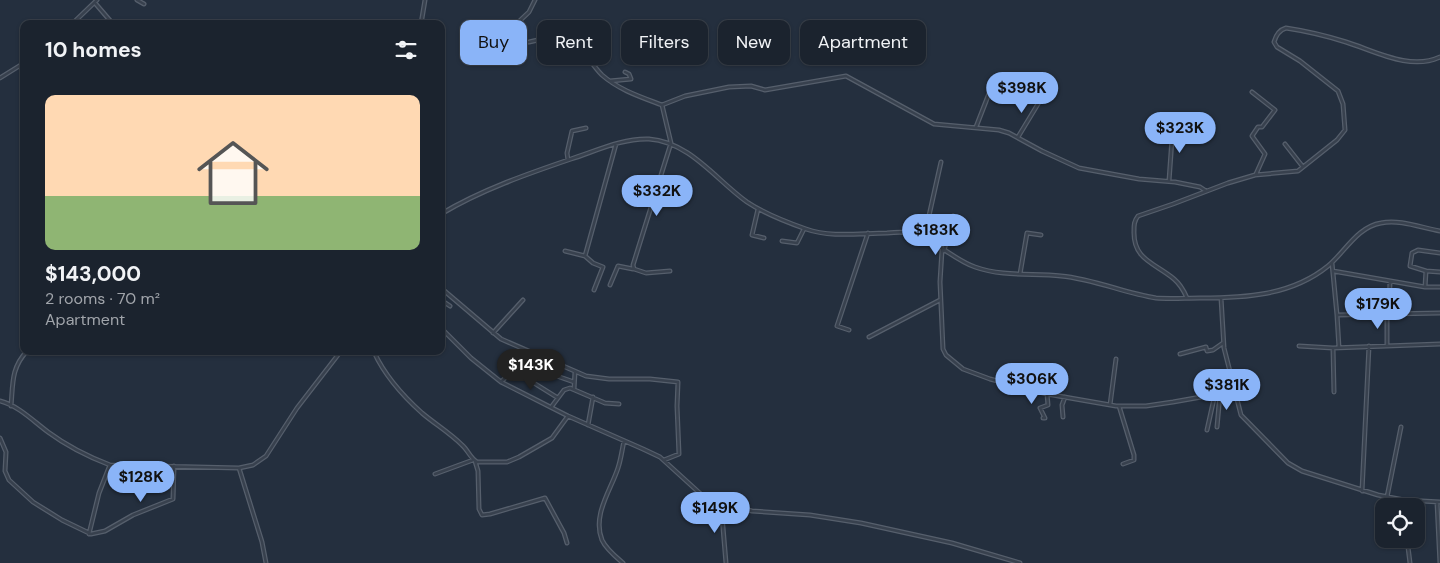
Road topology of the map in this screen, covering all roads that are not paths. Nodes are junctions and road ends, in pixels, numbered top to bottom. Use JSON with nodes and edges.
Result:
{"nodes":[{"id":1,"x":137,"y":0,"type":"edge"},
{"id":2,"x":425,"y":0,"type":"edge"},
{"id":3,"x":534,"y":0,"type":"edge"},
{"id":4,"x":96,"y":1,"type":"edge"},
{"id":5,"x":144,"y":4,"type":"dead end"},
{"id":6,"x":76,"y":20,"type":"edge"},
{"id":7,"x":110,"y":20,"type":"edge"},
{"id":8,"x":422,"y":20,"type":"edge"},
{"id":9,"x":1440,"y":57,"type":"edge"},
{"id":10,"x":20,"y":66,"type":"edge"},
{"id":11,"x":625,"y":72,"type":"dead end"},
{"id":12,"x":0,"y":78,"type":"edge"},
{"id":13,"x":610,"y":81,"type":"junction"},
{"id":14,"x":994,"y":92,"type":"dead end"},
{"id":15,"x":1252,"y":92,"type":"dead end"},
{"id":16,"x":1041,"y":99,"type":"dead end"},
{"id":17,"x":662,"y":105,"type":"junction"},
{"id":18,"x":1173,"y":126,"type":"dead end"},
{"id":19,"x":586,"y":128,"type":"dead end"},
{"id":20,"x":976,"y":128,"type":"junction"},
{"id":21,"x":1018,"y":137,"type":"junction"},
{"id":22,"x":671,"y":143,"type":"junction"},
{"id":23,"x":616,"y":144,"type":"junction"},
{"id":24,"x":1285,"y":144,"type":"dead end"},
{"id":25,"x":568,"y":160,"type":"junction"},
{"id":26,"x":942,"y":162,"type":"dead end"},
{"id":27,"x":1303,"y":167,"type":"junction"},
{"id":28,"x":1255,"y":175,"type":"junction"},
{"id":29,"x":1169,"y":181,"type":"junction"},
{"id":30,"x":1206,"y":191,"type":"junction"},
{"id":31,"x":758,"y":209,"type":"junction"},
{"id":32,"x":445,"y":212,"type":"edge"},
{"id":33,"x":953,"y":216,"type":"dead end"},
{"id":34,"x":804,"y":229,"type":"junction"},
{"id":35,"x":1440,"y":231,"type":"edge"},
{"id":36,"x":868,"y":233,"type":"junction"},
{"id":37,"x":1041,"y":235,"type":"dead end"},
{"id":38,"x":764,"y":238,"type":"dead end"},
{"id":39,"x":924,"y":238,"type":"junction"},
{"id":40,"x":782,"y":241,"type":"dead end"},
{"id":41,"x":943,"y":250,"type":"junction"},
{"id":42,"x":564,"y":251,"type":"dead end"},
{"id":43,"x":1440,"y":253,"type":"edge"},
{"id":44,"x":585,"y":256,"type":"junction"},
{"id":45,"x":1332,"y":263,"type":"junction"},
{"id":46,"x":634,"y":269,"type":"junction"},
{"id":47,"x":1425,"y":270,"type":"junction"},
{"id":48,"x":670,"y":271,"type":"dead end"},
{"id":49,"x":1333,"y":271,"type":"junction"},
{"id":50,"x":1440,"y":272,"type":"edge"},
{"id":51,"x":1020,"y":274,"type":"junction"},
{"id":52,"x":1390,"y":281,"type":"junction"},
{"id":53,"x":610,"y":285,"type":"dead end"},
{"id":54,"x":1425,"y":287,"type":"junction"},
{"id":55,"x":1440,"y":287,"type":"edge"},
{"id":56,"x":594,"y":290,"type":"dead end"},
{"id":57,"x":445,"y":291,"type":"edge"},
{"id":58,"x":1187,"y":298,"type":"junction"},
{"id":59,"x":1221,"y":298,"type":"junction"},
{"id":60,"x":523,"y":300,"type":"dead end"},
{"id":61,"x":940,"y":300,"type":"junction"},
{"id":62,"x":445,"y":303,"type":"edge"},
{"id":63,"x":450,"y":306,"type":"dead end"},
{"id":64,"x":1440,"y":313,"type":"edge"},
{"id":65,"x":1337,"y":315,"type":"junction"},
{"id":66,"x":1388,"y":315,"type":"junction"},
{"id":67,"x":849,"y":330,"type":"dead end"},
{"id":68,"x":445,"y":332,"type":"edge"},
{"id":69,"x":493,"y":332,"type":"junction"},
{"id":70,"x":869,"y":337,"type":"dead end"},
{"id":71,"x":1224,"y":343,"type":"junction"},
{"id":72,"x":1440,"y":344,"type":"edge"},
{"id":73,"x":1387,"y":345,"type":"junction"},
{"id":74,"x":1299,"y":346,"type":"dead end"},
{"id":75,"x":1369,"y":346,"type":"junction"},
{"id":76,"x":1333,"y":348,"type":"junction"},
{"id":77,"x":1340,"y":348,"type":"junction"},
{"id":78,"x":531,"y":352,"type":"junction"},
{"id":79,"x":1180,"y":354,"type":"dead end"},
{"id":80,"x":24,"y":355,"type":"edge"},
{"id":81,"x":338,"y":355,"type":"edge"},
{"id":82,"x":375,"y":355,"type":"edge"},
{"id":83,"x":1116,"y":360,"type":"dead end"},
{"id":84,"x":513,"y":370,"type":"junction"},
{"id":85,"x":575,"y":372,"type":"junction"},
{"id":86,"x":554,"y":375,"type":"dead end"},
{"id":87,"x":501,"y":382,"type":"junction"},
{"id":88,"x":574,"y":382,"type":"junction"},
{"id":89,"x":574,"y":389,"type":"junction"},
{"id":90,"x":1235,"y":390,"type":"junction"},
{"id":91,"x":1334,"y":392,"type":"dead end"},
{"id":92,"x":1220,"y":393,"type":"junction"},
{"id":93,"x":1047,"y":394,"type":"junction"},
{"id":94,"x":1215,"y":394,"type":"junction"},
{"id":95,"x":593,"y":397,"type":"junction"},
{"id":96,"x":1065,"y":397,"type":"junction"},
{"id":97,"x":558,"y":398,"type":"junction"},
{"id":98,"x":0,"y":401,"type":"edge"},
{"id":99,"x":619,"y":404,"type":"dead end"},
{"id":100,"x":1110,"y":405,"type":"junction"},
{"id":101,"x":11,"y":406,"type":"junction"},
{"id":102,"x":552,"y":406,"type":"junction"},
{"id":103,"x":1120,"y":406,"type":"junction"},
{"id":104,"x":568,"y":416,"type":"junction"},
{"id":105,"x":1063,"y":416,"type":"dead end"},
{"id":106,"x":1043,"y":418,"type":"dead end"},
{"id":107,"x":588,"y":425,"type":"junction"},
{"id":108,"x":1402,"y":427,"type":"dead end"},
{"id":109,"x":1217,"y":428,"type":"dead end"},
{"id":110,"x":1207,"y":430,"type":"dead end"},
{"id":111,"x":0,"y":438,"type":"edge"},
{"id":112,"x":624,"y":441,"type":"junction"},
{"id":113,"x":474,"y":460,"type":"junction"},
{"id":114,"x":663,"y":460,"type":"junction"},
{"id":115,"x":1123,"y":464,"type":"dead end"},
{"id":116,"x":110,"y":465,"type":"junction"},
{"id":117,"x":174,"y":466,"type":"junction"},
{"id":118,"x":239,"y":468,"type":"junction"},
{"id":119,"x":435,"y":474,"type":"dead end"},
{"id":120,"x":1362,"y":491,"type":"junction"},
{"id":121,"x":1388,"y":497,"type":"junction"},
{"id":122,"x":1393,"y":498,"type":"edge"},
{"id":123,"x":1425,"y":501,"type":"edge"},
{"id":124,"x":1439,"y":502,"type":"edge"},
{"id":125,"x":721,"y":504,"type":"junction"},
{"id":126,"x":89,"y":534,"type":"junction"},
{"id":127,"x":568,"y":543,"type":"dead end"},
{"id":128,"x":1408,"y":548,"type":"edge"},
{"id":129,"x":266,"y":563,"type":"edge"},
{"id":130,"x":623,"y":563,"type":"edge"},
{"id":131,"x":726,"y":563,"type":"edge"},
{"id":132,"x":1020,"y":563,"type":"edge"},
{"id":133,"x":1410,"y":563,"type":"edge"},
{"id":134,"x":1440,"y":563,"type":"edge"}],
"edges":[{"from":1,"to":5,"type":"street"},
{"from":2,"to":8,"type":"street"},
{"from":3,"to":13,"type":"street"},
{"from":4,"to":6,"type":"street"},
{"from":4,"to":7,"type":"street"},
{"from":9,"to":27,"type":"street"},
{"from":10,"to":12,"type":"street"},
{"from":11,"to":13,"type":"street"},
{"from":13,"to":17,"type":"street"},
{"from":14,"to":20,"type":"street"},
{"from":15,"to":28,"type":"street"},
{"from":16,"to":21,"type":"street"},
{"from":17,"to":20,"type":"street"},
{"from":17,"to":22,"type":"street"},
{"from":18,"to":29,"type":"street"},
{"from":19,"to":25,"type":"street"},
{"from":20,"to":21,"type":"street"},
{"from":21,"to":29,"type":"street"},
{"from":22,"to":23,"type":"street"},
{"from":22,"to":31,"type":"street"},
{"from":22,"to":46,"type":"street"},
{"from":23,"to":25,"type":"street"},
{"from":23,"to":44,"type":"street"},
{"from":24,"to":27,"type":"street"},
{"from":25,"to":32,"type":"street"},
{"from":26,"to":39,"type":"street"},
{"from":27,"to":28,"type":"street"},
{"from":28,"to":30,"type":"street"},
{"from":29,"to":30,"type":"street"},
{"from":30,"to":58,"type":"street"},
{"from":31,"to":34,"type":"street"},
{"from":31,"to":38,"type":"street"},
{"from":33,"to":41,"type":"street"},
{"from":34,"to":36,"type":"street"},
{"from":34,"to":40,"type":"street"},
{"from":35,"to":45,"type":"street"},
{"from":36,"to":39,"type":"street"},
{"from":36,"to":67,"type":"street"},
{"from":37,"to":51,"type":"street"},
{"from":39,"to":41,"type":"street"},
{"from":41,"to":51,"type":"street"},
{"from":41,"to":61,"type":"street"},
{"from":42,"to":44,"type":"street"},
{"from":43,"to":47,"type":"street"},
{"from":44,"to":56,"type":"street"},
{"from":45,"to":49,"type":"street"},
{"from":45,"to":59,"type":"street"},
{"from":46,"to":48,"type":"street"},
{"from":46,"to":53,"type":"street"},
{"from":47,"to":50,"type":"street"},
{"from":47,"to":54,"type":"street"},
{"from":49,"to":52,"type":"street"},
{"from":49,"to":65,"type":"street"},
{"from":51,"to":58,"type":"street"},
{"from":52,"to":54,"type":"street"},
{"from":52,"to":66,"type":"street"},
{"from":54,"to":55,"type":"street"},
{"from":57,"to":69,"type":"street"},
{"from":58,"to":59,"type":"street"},
{"from":59,"to":71,"type":"street"},
{"from":60,"to":69,"type":"street"},
{"from":61,"to":70,"type":"street"},
{"from":61,"to":93,"type":"street"},
{"from":62,"to":63,"type":"street"},
{"from":64,"to":66,"type":"street"},
{"from":65,"to":66,"type":"street"},
{"from":65,"to":77,"type":"street"},
{"from":66,"to":73,"type":"street"},
{"from":68,"to":87,"type":"street"},
{"from":69,"to":78,"type":"street"},
{"from":71,"to":79,"type":"street"},
{"from":71,"to":90,"type":"street"},
{"from":72,"to":73,"type":"street"},
{"from":73,"to":75,"type":"street"},
{"from":74,"to":76,"type":"street"},
{"from":75,"to":77,"type":"street"},
{"from":75,"to":120,"type":"street"},
{"from":76,"to":77,"type":"street"},
{"from":76,"to":91,"type":"street"},
{"from":78,"to":84,"type":"street"},
{"from":78,"to":85,"type":"street"},
{"from":80,"to":101,"type":"street"},
{"from":81,"to":118,"type":"street"},
{"from":82,"to":113,"type":"street"},
{"from":83,"to":100,"type":"street"},
{"from":84,"to":87,"type":"street"},
{"from":84,"to":97,"type":"street"},
{"from":85,"to":88,"type":"street"},
{"from":85,"to":114,"type":"street"},
{"from":86,"to":88,"type":"street"},
{"from":87,"to":102,"type":"street"},
{"from":88,"to":89,"type":"street"},
{"from":89,"to":95,"type":"street"},
{"from":89,"to":97,"type":"street"},
{"from":90,"to":92,"type":"street"},
{"from":90,"to":120,"type":"street"},
{"from":92,"to":94,"type":"street"},
{"from":92,"to":109,"type":"street"},
{"from":93,"to":96,"type":"street"},
{"from":93,"to":106,"type":"street"},
{"from":94,"to":103,"type":"street"},
{"from":94,"to":110,"type":"street"},
{"from":95,"to":99,"type":"street"},
{"from":95,"to":107,"type":"street"},
{"from":96,"to":100,"type":"street"},
{"from":96,"to":105,"type":"street"},
{"from":97,"to":102,"type":"street"},
{"from":98,"to":101,"type":"street"},
{"from":100,"to":103,"type":"street"},
{"from":101,"to":116,"type":"street"},
{"from":102,"to":104,"type":"street"},
{"from":103,"to":115,"type":"street"},
{"from":104,"to":107,"type":"street"},
{"from":104,"to":113,"type":"street"},
{"from":107,"to":112,"type":"street"},
{"from":108,"to":121,"type":"street"},
{"from":111,"to":126,"type":"street"},
{"from":112,"to":114,"type":"street"},
{"from":112,"to":130,"type":"street"},
{"from":113,"to":119,"type":"street"},
{"from":113,"to":127,"type":"street"},
{"from":114,"to":125,"type":"street"},
{"from":116,"to":117,"type":"street"},
{"from":116,"to":126,"type":"street"},
{"from":117,"to":118,"type":"street"},
{"from":117,"to":126,"type":"street"},
{"from":118,"to":129,"type":"street"},
{"from":120,"to":121,"type":"street"},
{"from":121,"to":122,"type":"street"},
{"from":123,"to":124,"type":"street"},
{"from":124,"to":134,"type":"street"},
{"from":125,"to":131,"type":"street"},
{"from":125,"to":132,"type":"street"},
{"from":128,"to":133,"type":"street"}]}
